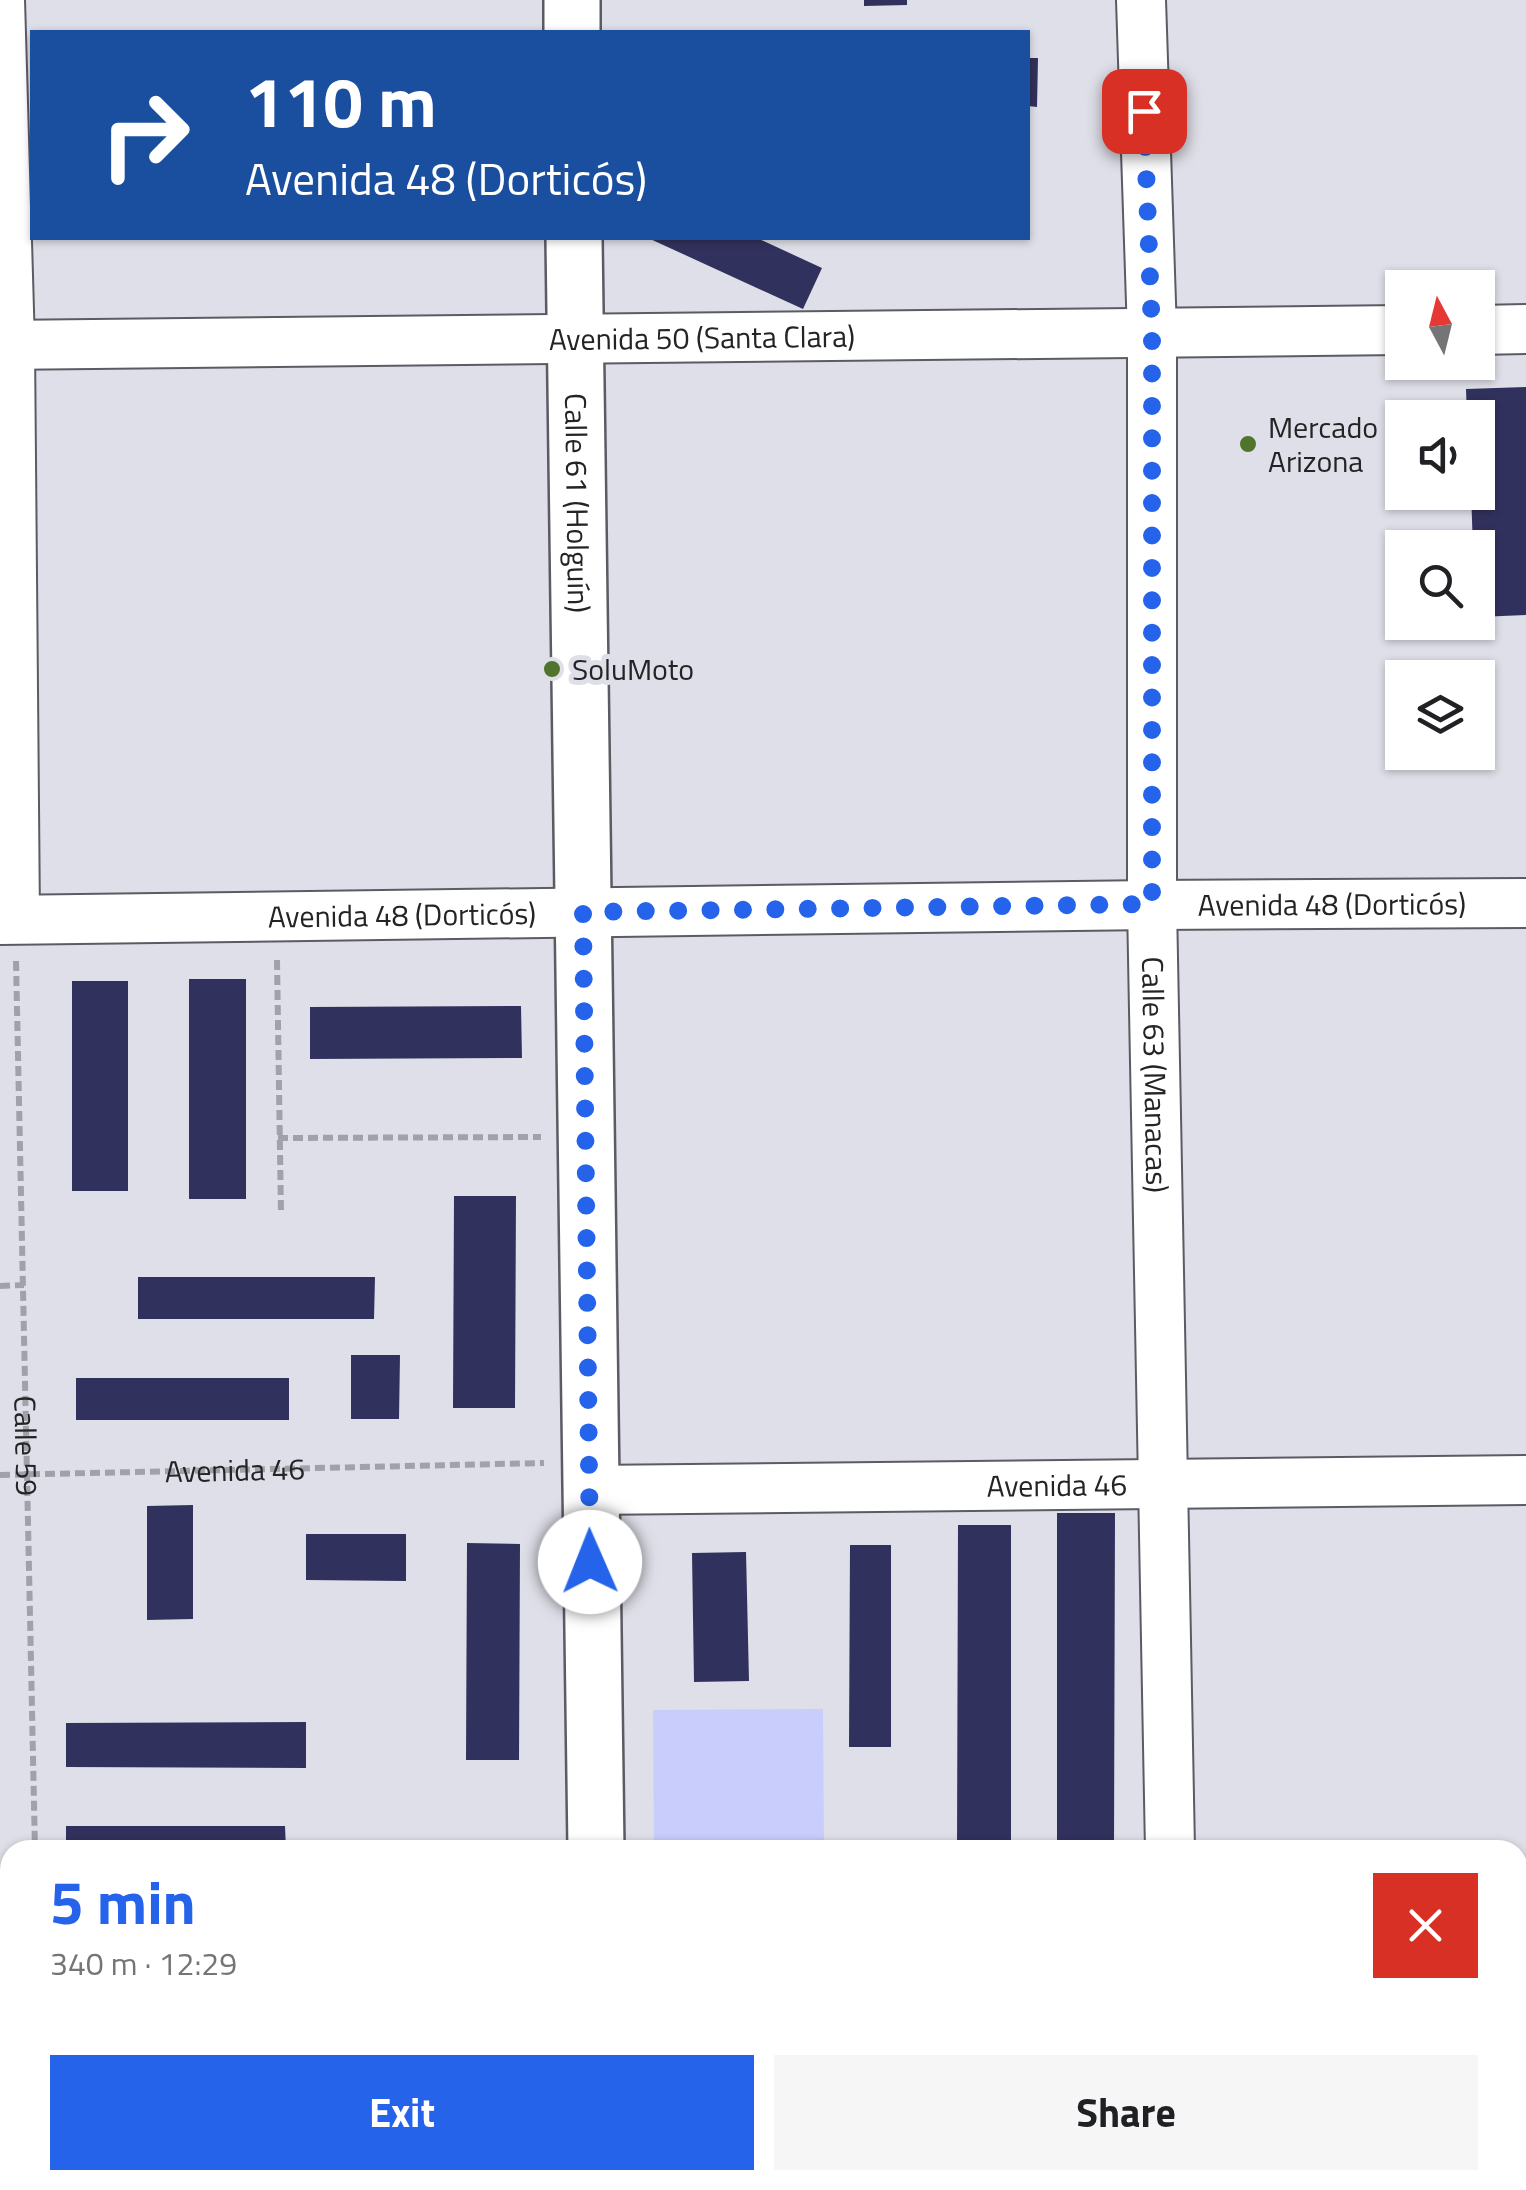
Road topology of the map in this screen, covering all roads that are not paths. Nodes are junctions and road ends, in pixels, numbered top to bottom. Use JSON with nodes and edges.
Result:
{"nodes":[{"id":1,"x":0,"y":0,"type":"edge"},
{"id":2,"x":572,"y":0,"type":"edge"},
{"id":3,"x":1141,"y":0,"type":"edge"},
{"id":4,"x":572,"y":30,"type":"edge"},
{"id":5,"x":574,"y":240,"type":"edge"},
{"id":6,"x":1526,"y":329,"type":"edge"},
{"id":7,"x":1385,"y":330,"type":"edge"},
{"id":8,"x":1495,"y":330,"type":"edge"},
{"id":9,"x":1152,"y":333,"type":"junction"},
{"id":10,"x":575,"y":339,"type":"junction"},
{"id":11,"x":5,"y":345,"type":"edge"},
{"id":12,"x":1526,"y":903,"type":"edge"},
{"id":13,"x":1152,"y":904,"type":"junction"},
{"id":14,"x":583,"y":912,"type":"junction"},
{"id":15,"x":8,"y":920,"type":"edge"},
{"id":16,"x":590,"y":1476,"type":"junction"},
{"id":17,"x":1526,"y":1480,"type":"edge"},
{"id":18,"x":1162,"y":1485,"type":"junction"},
{"id":19,"x":596,"y":1840,"type":"edge"},
{"id":20,"x":1170,"y":1840,"type":"edge"}],
"edges":[{"from":1,"to":11,"type":"street"},
{"from":2,"to":4,"type":"street"},
{"from":3,"to":9,"type":"street","name":"Calle 63 (Manacas)"},
{"from":5,"to":10,"type":"street","name":"Calle 61 (Holguín)"},
{"from":6,"to":8,"type":"street"},
{"from":7,"to":9,"type":"street","name":"Avenida 50 (Santa Clara)"},
{"from":9,"to":10,"type":"street","name":"Avenida 50 (Santa Clara)"},
{"from":9,"to":13,"type":"street","name":"Calle 63 (Manacas)"},
{"from":10,"to":11,"type":"street","name":"Avenida 50 (Santa Clara)"},
{"from":10,"to":14,"type":"street","name":"Calle 61 (Holguín)"},
{"from":11,"to":15,"type":"street"},
{"from":12,"to":13,"type":"street","name":"Avenida 48 (Dorticós)"},
{"from":13,"to":14,"type":"street","name":"Avenida 48 (Dorticós)"},
{"from":13,"to":18,"type":"street","name":"Calle 63 (Manacas)"},
{"from":14,"to":15,"type":"street","name":"Avenida 48 (Dorticós)"},
{"from":14,"to":16,"type":"street","name":"Calle 61 (Holguín)"},
{"from":16,"to":18,"type":"street","name":"Avenida 46"},
{"from":16,"to":19,"type":"street","name":"Calle 61 (Holguín)"},
{"from":17,"to":18,"type":"street","name":"Avenida 46"},
{"from":18,"to":20,"type":"street","name":"Calle 63 (Manacas)"}]}
